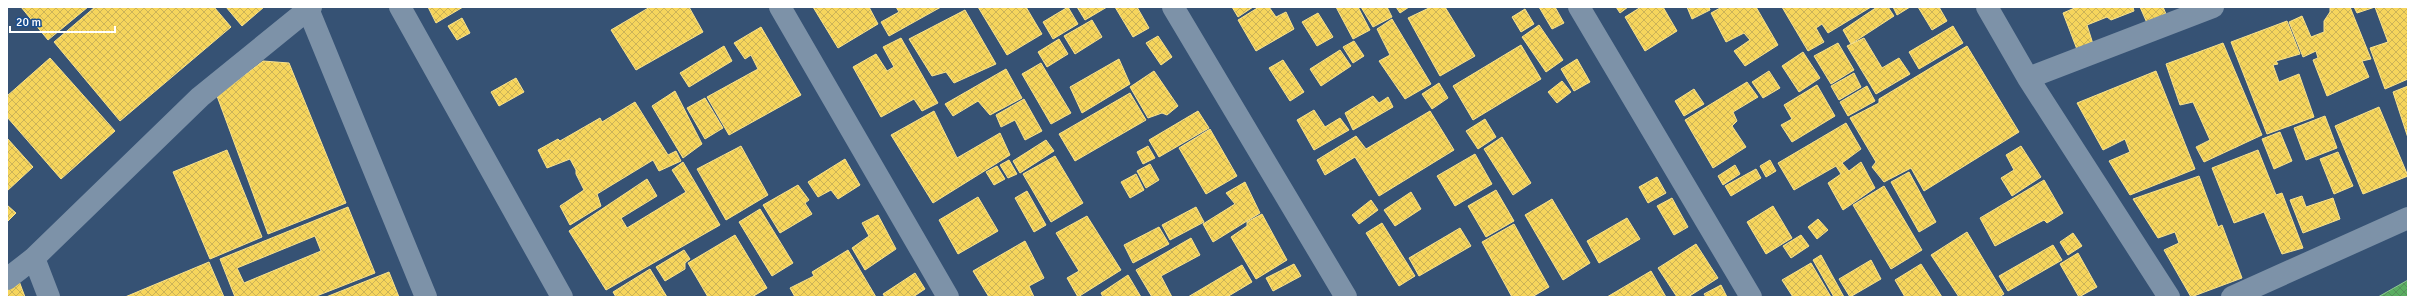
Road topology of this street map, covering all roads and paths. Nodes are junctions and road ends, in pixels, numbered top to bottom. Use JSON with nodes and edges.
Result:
{"nodes":[{"id":1,"x":400,"y":7,"type":"edge"},
{"id":2,"x":780,"y":7,"type":"edge"},
{"id":3,"x":1173,"y":7,"type":"edge"},
{"id":4,"x":1578,"y":7,"type":"edge"},
{"id":5,"x":1987,"y":7,"type":"edge"},
{"id":6,"x":2213,"y":7,"type":"edge"},
{"id":7,"x":310,"y":8,"type":"edge"},
{"id":8,"x":2028,"y":78,"type":"junction"},
{"id":9,"x":2408,"y":218,"type":"edge"},
{"id":10,"x":34,"y":258,"type":"junction"},
{"id":11,"x":7,"y":279,"type":"edge"},
{"id":12,"x":49,"y":297,"type":"edge"},
{"id":13,"x":426,"y":297,"type":"edge"},
{"id":14,"x":562,"y":297,"type":"edge"},
{"id":15,"x":948,"y":297,"type":"edge"},
{"id":16,"x":1346,"y":297,"type":"edge"},
{"id":17,"x":1751,"y":297,"type":"edge"},
{"id":18,"x":2169,"y":297,"type":"edge"},
{"id":19,"x":2232,"y":297,"type":"edge"}],
"edges":[{"from":1,"to":14,"type":"street"},
{"from":2,"to":15,"type":"street"},
{"from":3,"to":16,"type":"street"},
{"from":4,"to":17,"type":"street"},
{"from":5,"to":8,"type":"street"},
{"from":6,"to":8,"type":"street"},
{"from":7,"to":10,"type":"street"},
{"from":7,"to":13,"type":"street"},
{"from":8,"to":18,"type":"street"},
{"from":9,"to":19,"type":"street"},
{"from":10,"to":11,"type":"street"},
{"from":10,"to":12,"type":"street"}]}
